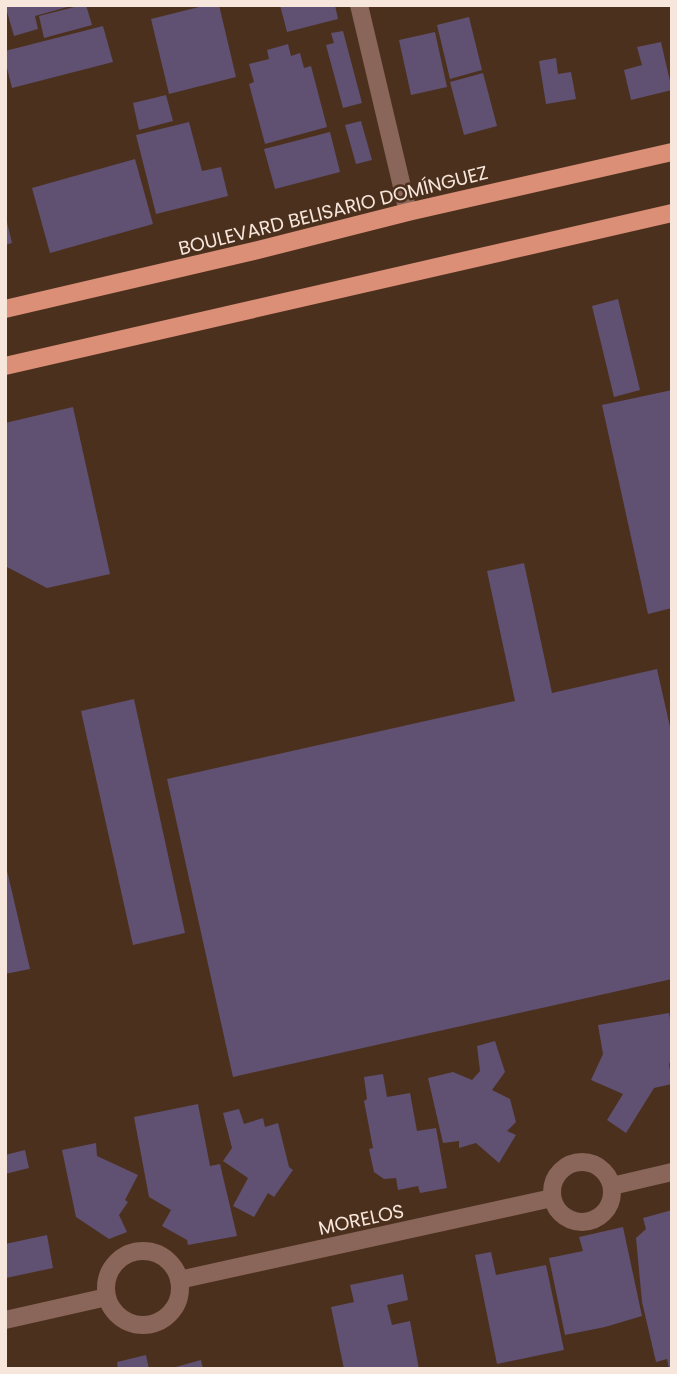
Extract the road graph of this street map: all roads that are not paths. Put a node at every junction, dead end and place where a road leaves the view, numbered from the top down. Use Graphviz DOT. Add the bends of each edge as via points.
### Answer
graph roads {
  1 [pos="359,5"];
  2 [pos="672,152"];
  3 [pos="408,212"];
  4 [pos="672,213"];
  5 [pos="5,309"];
  6 [pos="5,366"];
  7 [pos="672,1172"];
  8 [pos="612,1186"];
  9 [pos="552,1198"];
  10 [pos="179,1280"];
  11 [pos="107,1297"];
  12 [pos="5,1320"];
  1 -- 3 [label="street"];
  2 -- 3 [label="main road, BOULEVARD BELISARIO DOMÍNGUEZ"];
  3 -- 5 [label="main road, BOULEVARD BELISARIO DOMÍNGUEZ"];
  4 -- 6 [label="main road"];
  7 -- 8 [label="street"];
  8 -- 9 [label="street" via="601,1168 581,1161 571,1163 555,1177"];
  8 -- 9 [label="street" via="609,1207 593,1221 572,1222"];
  9 -- 10 [label="street, MORELOS"];
  10 -- 11 [label="street" via="166,1259 141,1252 118,1262 110,1272"];
  10 -- 11 [label="street" via="176,1305 158,1322 132,1324 112,1309"];
  11 -- 12 [label="street"];
}
